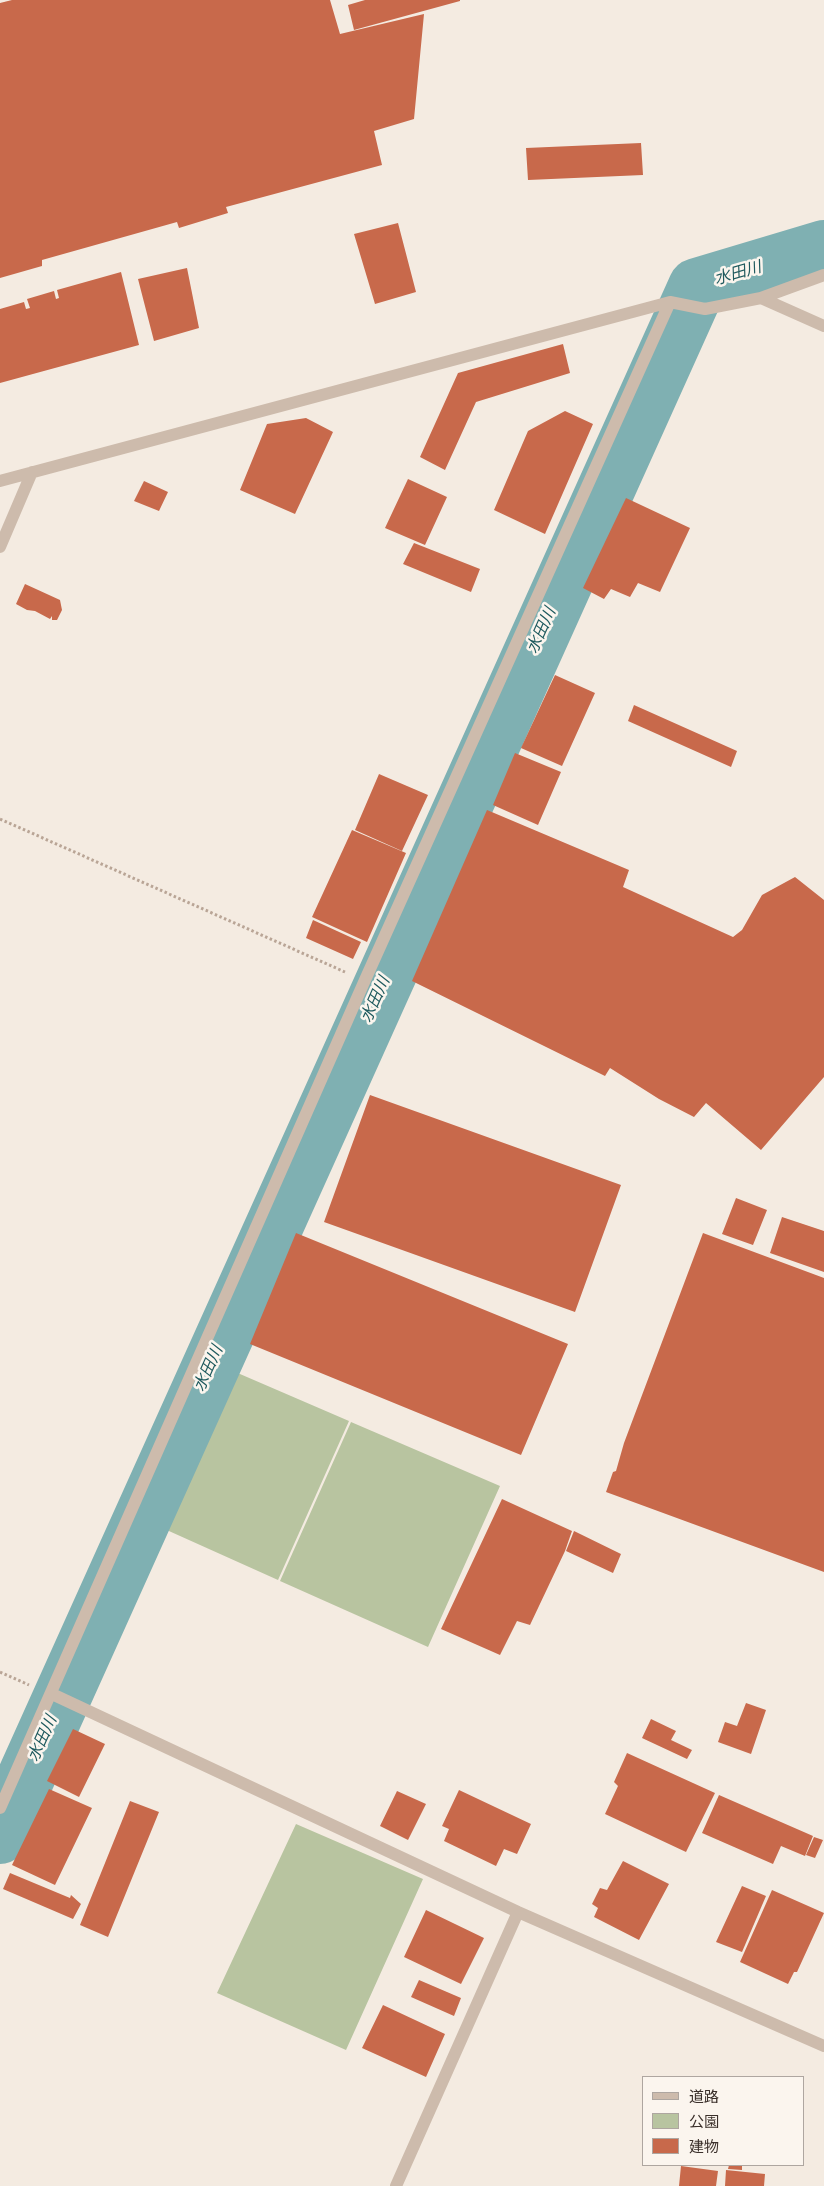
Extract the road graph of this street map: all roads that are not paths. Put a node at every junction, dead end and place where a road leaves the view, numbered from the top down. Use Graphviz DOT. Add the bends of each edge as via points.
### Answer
graph roads {
  1 [pos="824,275"];
  2 [pos="761,298"];
  3 [pos="670,302"];
  4 [pos="824,326"];
  5 [pos="32,472"];
  6 [pos="0,481"];
  7 [pos="0,547"];
  8 [pos="52,1694"];
  9 [pos="0,1808"];
  10 [pos="518,1912"];
  11 [pos="824,2046"];
  12 [pos="396,2186"];
  1 -- 2 [label="street"];
  2 -- 3 [label="street" via="705,309"];
  2 -- 4 [label="street"];
  3 -- 5 [label="street"];
  3 -- 8 [label="street" via="365,980"];
  5 -- 6 [label="street"];
  5 -- 7 [label="street"];
  8 -- 9 [label="street"];
  8 -- 10 [label="street"];
  10 -- 11 [label="street"];
  10 -- 12 [label="street"];
}
